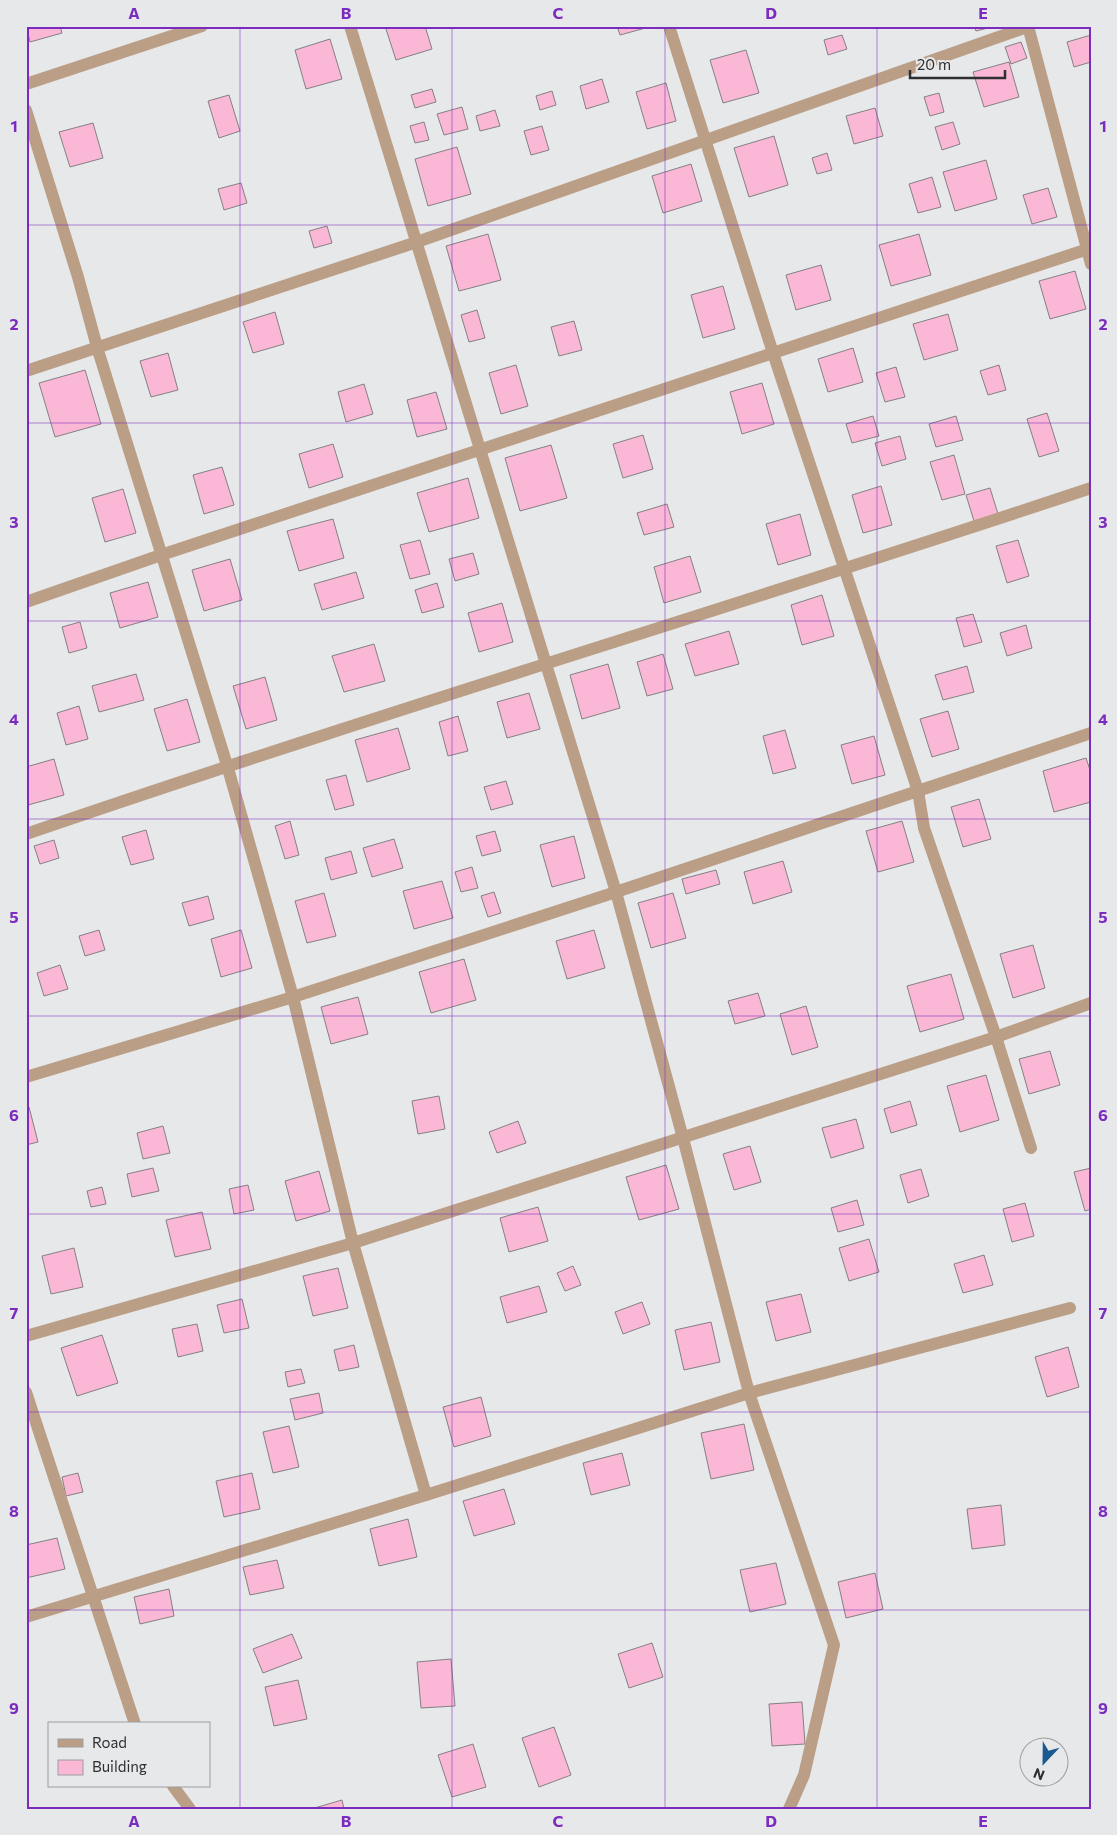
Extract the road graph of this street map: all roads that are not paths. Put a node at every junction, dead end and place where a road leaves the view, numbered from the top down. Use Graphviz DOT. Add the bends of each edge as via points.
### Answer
graph roads {
  1 [pos="202,26"];
  2 [pos="350,26"];
  3 [pos="669,26"];
  4 [pos="1029,26"];
  5 [pos="26,84"];
  6 [pos="26,110"];
  7 [pos="704,140"];
  8 [pos="417,242"];
  9 [pos="1088,249"];
  10 [pos="1091,264"];
  11 [pos="97,347"];
  12 [pos="773,353"];
  13 [pos="26,371"];
  14 [pos="482,450"];
  15 [pos="1091,488"];
  16 [pos="161,555"];
  17 [pos="844,570"];
  18 [pos="26,602"];
  19 [pos="546,664"];
  20 [pos="1091,733"];
  21 [pos="227,765"];
  22 [pos="918,791"];
  23 [pos="26,834"];
  24 [pos="616,892"];
  25 [pos="293,997"];
  26 [pos="1091,1003"];
  27 [pos="996,1037"];
  28 [pos="26,1077"];
  29 [pos="683,1138"];
  30 [pos="1031,1148"];
  31 [pos="354,1243"];
  32 [pos="1070,1308"];
  33 [pos="26,1336"];
  34 [pos="26,1392"];
  35 [pos="749,1393"];
  36 [pos="426,1495"];
  37 [pos="95,1597"];
  38 [pos="26,1617"];
  39 [pos="134,1722"];
  40 [pos="174,1788"];
  41 [pos="190,1809"];
  42 [pos="790,1809"];
  1 -- 5 [label="street"];
  2 -- 8 [label="street"];
  3 -- 7 [label="street"];
  4 -- 7 [label="street"];
  4 -- 9 [label="street"];
  6 -- 11 [label="street"];
  7 -- 8 [label="street"];
  7 -- 12 [label="street"];
  8 -- 11 [label="street"];
  8 -- 14 [label="street"];
  9 -- 10 [label="street"];
  9 -- 12 [label="street"];
  11 -- 13 [label="street"];
  11 -- 16 [label="street"];
  12 -- 14 [label="street"];
  12 -- 17 [label="street"];
  14 -- 16 [label="street"];
  14 -- 19 [label="street"];
  15 -- 17 [label="street"];
  16 -- 18 [label="street"];
  16 -- 21 [label="street"];
  17 -- 19 [label="street"];
  17 -- 22 [label="street"];
  19 -- 21 [label="street"];
  19 -- 24 [label="street"];
  20 -- 22 [label="street"];
  21 -- 23 [label="street"];
  21 -- 25 [label="street"];
  22 -- 24 [label="street"];
  22 -- 27 [label="street" via="924,828"];
  24 -- 25 [label="street"];
  24 -- 29 [label="street"];
  25 -- 28 [label="street"];
  25 -- 31 [label="street"];
  26 -- 27 [label="street"];
  27 -- 29 [label="street"];
  27 -- 30 [label="street"];
  29 -- 31 [label="street"];
  29 -- 35 [label="street"];
  31 -- 33 [label="street"];
  31 -- 36 [label="street"];
  32 -- 35 [label="street"];
  34 -- 37 [label="street"];
  35 -- 36 [label="street"];
  35 -- 42 [label="street" via="834,1645 804,1775"];
  36 -- 37 [label="street"];
  37 -- 38 [label="street"];
  37 -- 39 [label="street"];
  40 -- 41 [label="street"];
}
